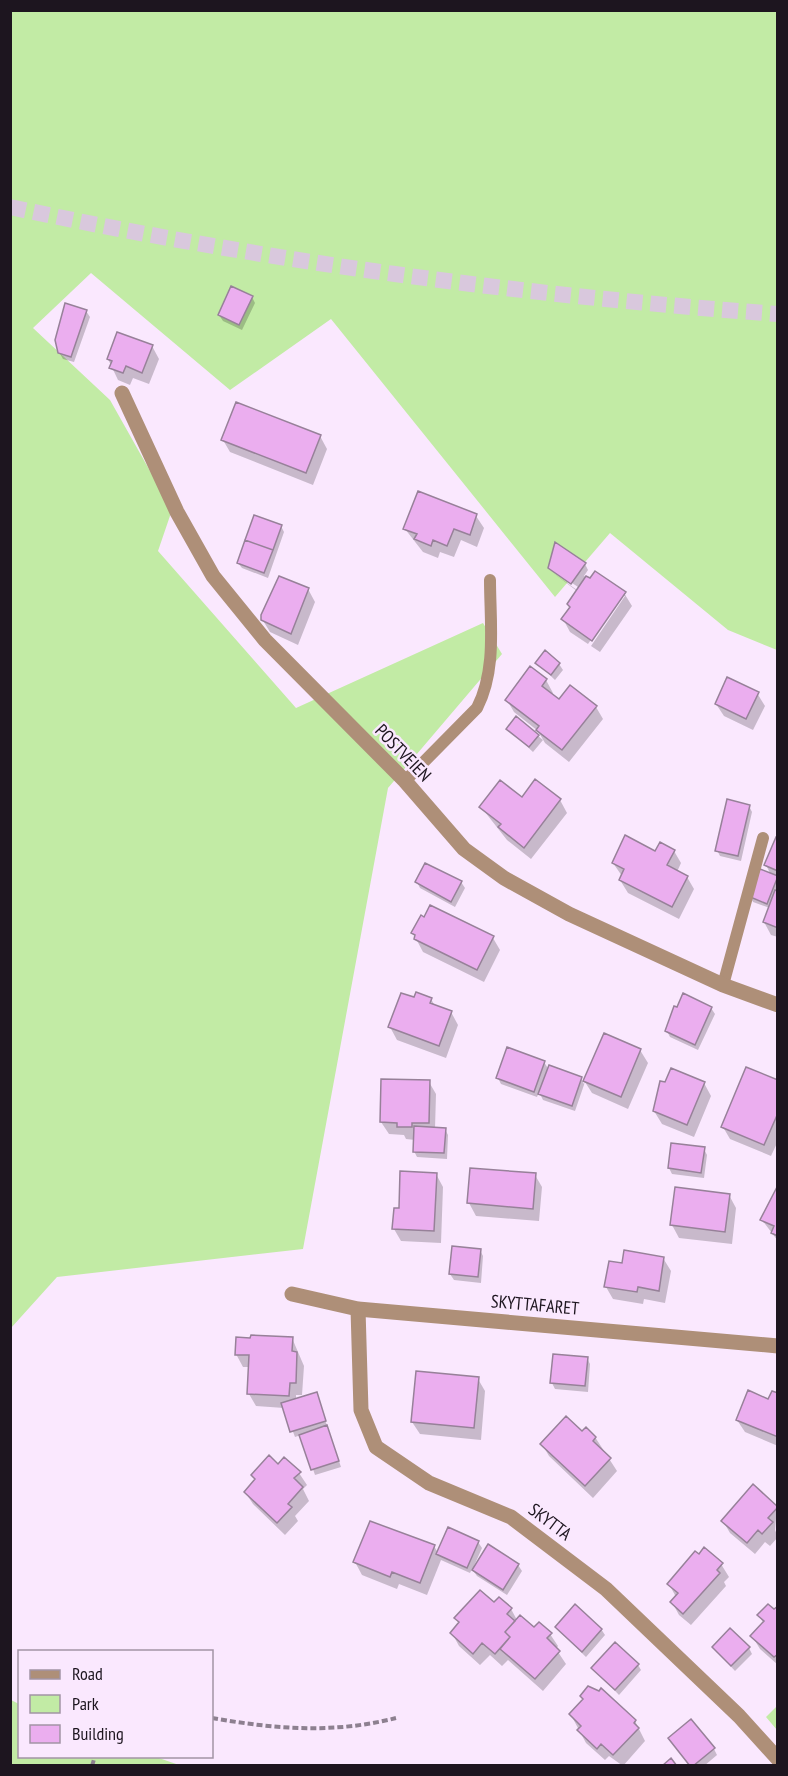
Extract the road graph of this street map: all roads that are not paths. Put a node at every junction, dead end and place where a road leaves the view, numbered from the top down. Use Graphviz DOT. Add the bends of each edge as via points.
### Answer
graph roads {
  1 [pos="122,393"];
  2 [pos="490,580"];
  3 [pos="405,781"];
  4 [pos="763,838"];
  5 [pos="723,985"];
  6 [pos="777,1005"];
  7 [pos="291,1294"];
  8 [pos="358,1309"];
  9 [pos="777,1346"];
  10 [pos="777,1760"];
  1 -- 3 [label="street, POSTVEIEN" via="177,512 213,576 265,640"];
  2 -- 3 [label="lane" via="490,656 483,696 477,708"];
  3 -- 5 [label="street, POSTVEIEN" via="464,849 504,878 568,914"];
  4 -- 5 [label="lane"];
  5 -- 6 [label="street, POSTVEIEN"];
  7 -- 8 [label="street, SKYTTAFARET"];
  8 -- 9 [label="street, SKYTTAFARET"];
  8 -- 10 [label="street, SKYTTA" via="361,1410 376,1447 429,1483 511,1517 606,1589 739,1716"];
}
